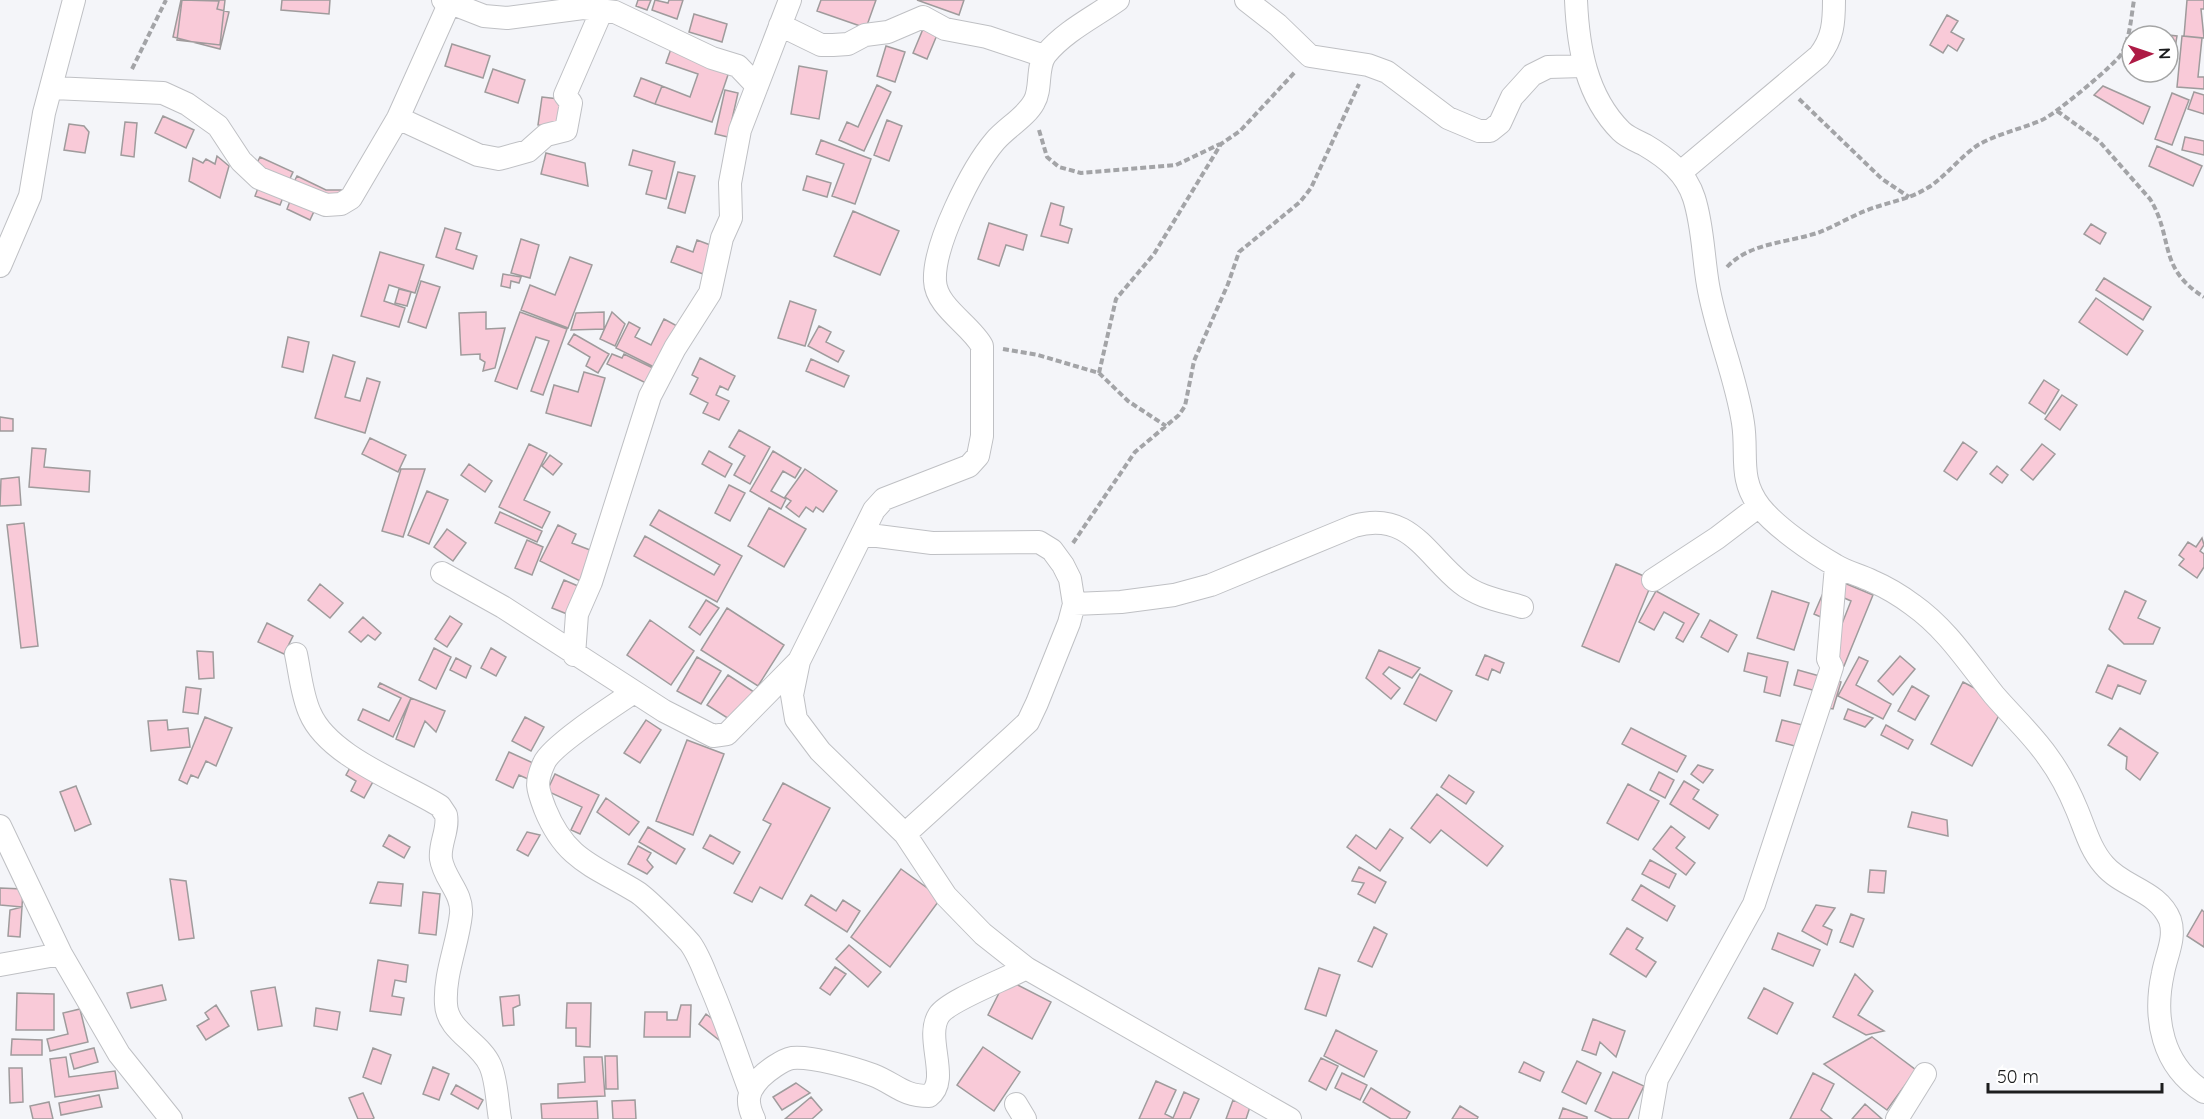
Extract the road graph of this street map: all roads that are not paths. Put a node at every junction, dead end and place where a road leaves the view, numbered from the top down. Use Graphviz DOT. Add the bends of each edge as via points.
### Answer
graph roads {
  1 [pos="74,0"];
  2 [pos="790,0"];
  3 [pos="1118,0"];
  4 [pos="1246,0"];
  5 [pos="1576,0"];
  6 [pos="1834,0"];
  7 [pos="446,1"];
  8 [pos="602,10"];
  9 [pos="780,26"];
  10 [pos="1044,56"];
  11 [pos="1583,66"];
  12 [pos="757,86"];
  13 [pos="53,88"];
  14 [pos="398,118"];
  15 [pos="1681,172"];
  16 [pos="0,266"];
  17 [pos="1759,506"];
  18 [pos="862,534"];
  19 [pos="1836,566"];
  20 [pos="442,573"];
  21 [pos="1653,580"];
  22 [pos="1074,604"];
  23 [pos="1522,607"];
  24 [pos="296,654"];
  25 [pos="574,655"];
  26 [pos="799,661"];
  27 [pos="633,692"];
  28 [pos="0,826"];
  29 [pos="905,834"];
  30 [pos="61,954"];
  31 [pos="0,965"];
  32 [pos="1026,968"];
  33 [pos="1925,1074"];
  34 [pos="750,1091"];
  35 [pos="2204,1092"];
  36 [pos="171,1119"];
  37 [pos="500,1119"];
  38 [pos="754,1119"];
  39 [pos="1290,1119"];
  40 [pos="1650,1119"];
  41 [pos="1897,1119"];
  1 -- 13 [label="street"];
  2 -- 9 [label="street"];
  3 -- 10 [label="street" via="1076,26"];
  4 -- 11 [label="street" via="1310,56 1387,72 1448,118 1479,131 1500,123 1512,97 1532,75 1548,67"];
  5 -- 11 [label="street"];
  6 -- 15 [label="street" via="1830,42 1819,56"];
  7 -- 8 [label="street" via="484,16 507,18 561,10"];
  7 -- 14 [label="street"];
  8 -- 12 [label="street" via="615,12 712,58 738,66"];
  8 -- 14 [label="street" via="565,95 571,103 566,130 546,135 528,151 499,159 478,155"];
  9 -- 10 [label="street" via="820,45 833,45 888,32 923,17 945,29 987,37"];
  9 -- 12 [label="street"];
  10 -- 18 [label="street" via="1034,102 978,163 940,249 937,293 982,346 982,436 978,456 969,466 884,499"];
  11 -- 15 [label="street" via="1598,100 1623,132 1656,151"];
  12 -- 25 [label="street" via="740,130 730,183 731,218 722,238 710,293 650,396 591,582 577,614"];
  13 -- 14 [label="street" via="174,96 218,126 259,178 326,205 341,204 351,198"];
  13 -- 16 [label="street" via="40,132 30,196"];
  15 -- 17 [label="street" via="1701,222 1708,287 1744,427 1742,458 1748,487"];
  17 -- 19 [label="street"];
  17 -- 21 [label="street"];
  18 -- 22 [label="street" via="932,543 1039,542 1052,550 1063,565"];
  18 -- 26 [label="street"];
  19 -- 35 [label="street" via="1874,581 1914,605 1960,649 2048,757 2104,866 2145,891 2168,915 2173,932 2157,1011 2177,1068"];
  19 -- 40 [label="street" via="1827,659 1832,667 1754,904 1657,1079"];
  20 -- 25 [label="street" via="503,607"];
  22 -- 23 [label="street" via="1121,602 1202,588 1367,523 1394,525 1404,530 1418,538 1468,588"];
  22 -- 29 [label="street" via="1028,722"];
  24 -- 37 [label="street" via="309,712 322,735 339,750 440,806 446,814 441,860 461,912 446,1005 451,1023 479,1048 491,1066"];
  25 -- 27 [label="street"];
  26 -- 27 [label="street" via="727,734 713,736"];
  26 -- 29 [label="street" via="792,695 796,719 820,751"];
  27 -- 34 [label="street" via="587,723 550,756 539,773 539,794 554,831 568,848 596,870 643,897 695,951"];
  28 -- 30 [label="street"];
  29 -- 32 [label="street" via="946,896 983,934"];
  30 -- 31 [label="street"];
  30 -- 36 [label="street" via="119,1054"];
  32 -- 34 [label="street" via="956,1002 939,1015 933,1038 938,1060 937,1086 929,1096 910,1095 874,1076 827,1063 790,1058 765,1074"];
  32 -- 39 [label="street"];
  33 -- 41 [label="street"];
  34 -- 38 [label="street" via="748,1104"];
}
